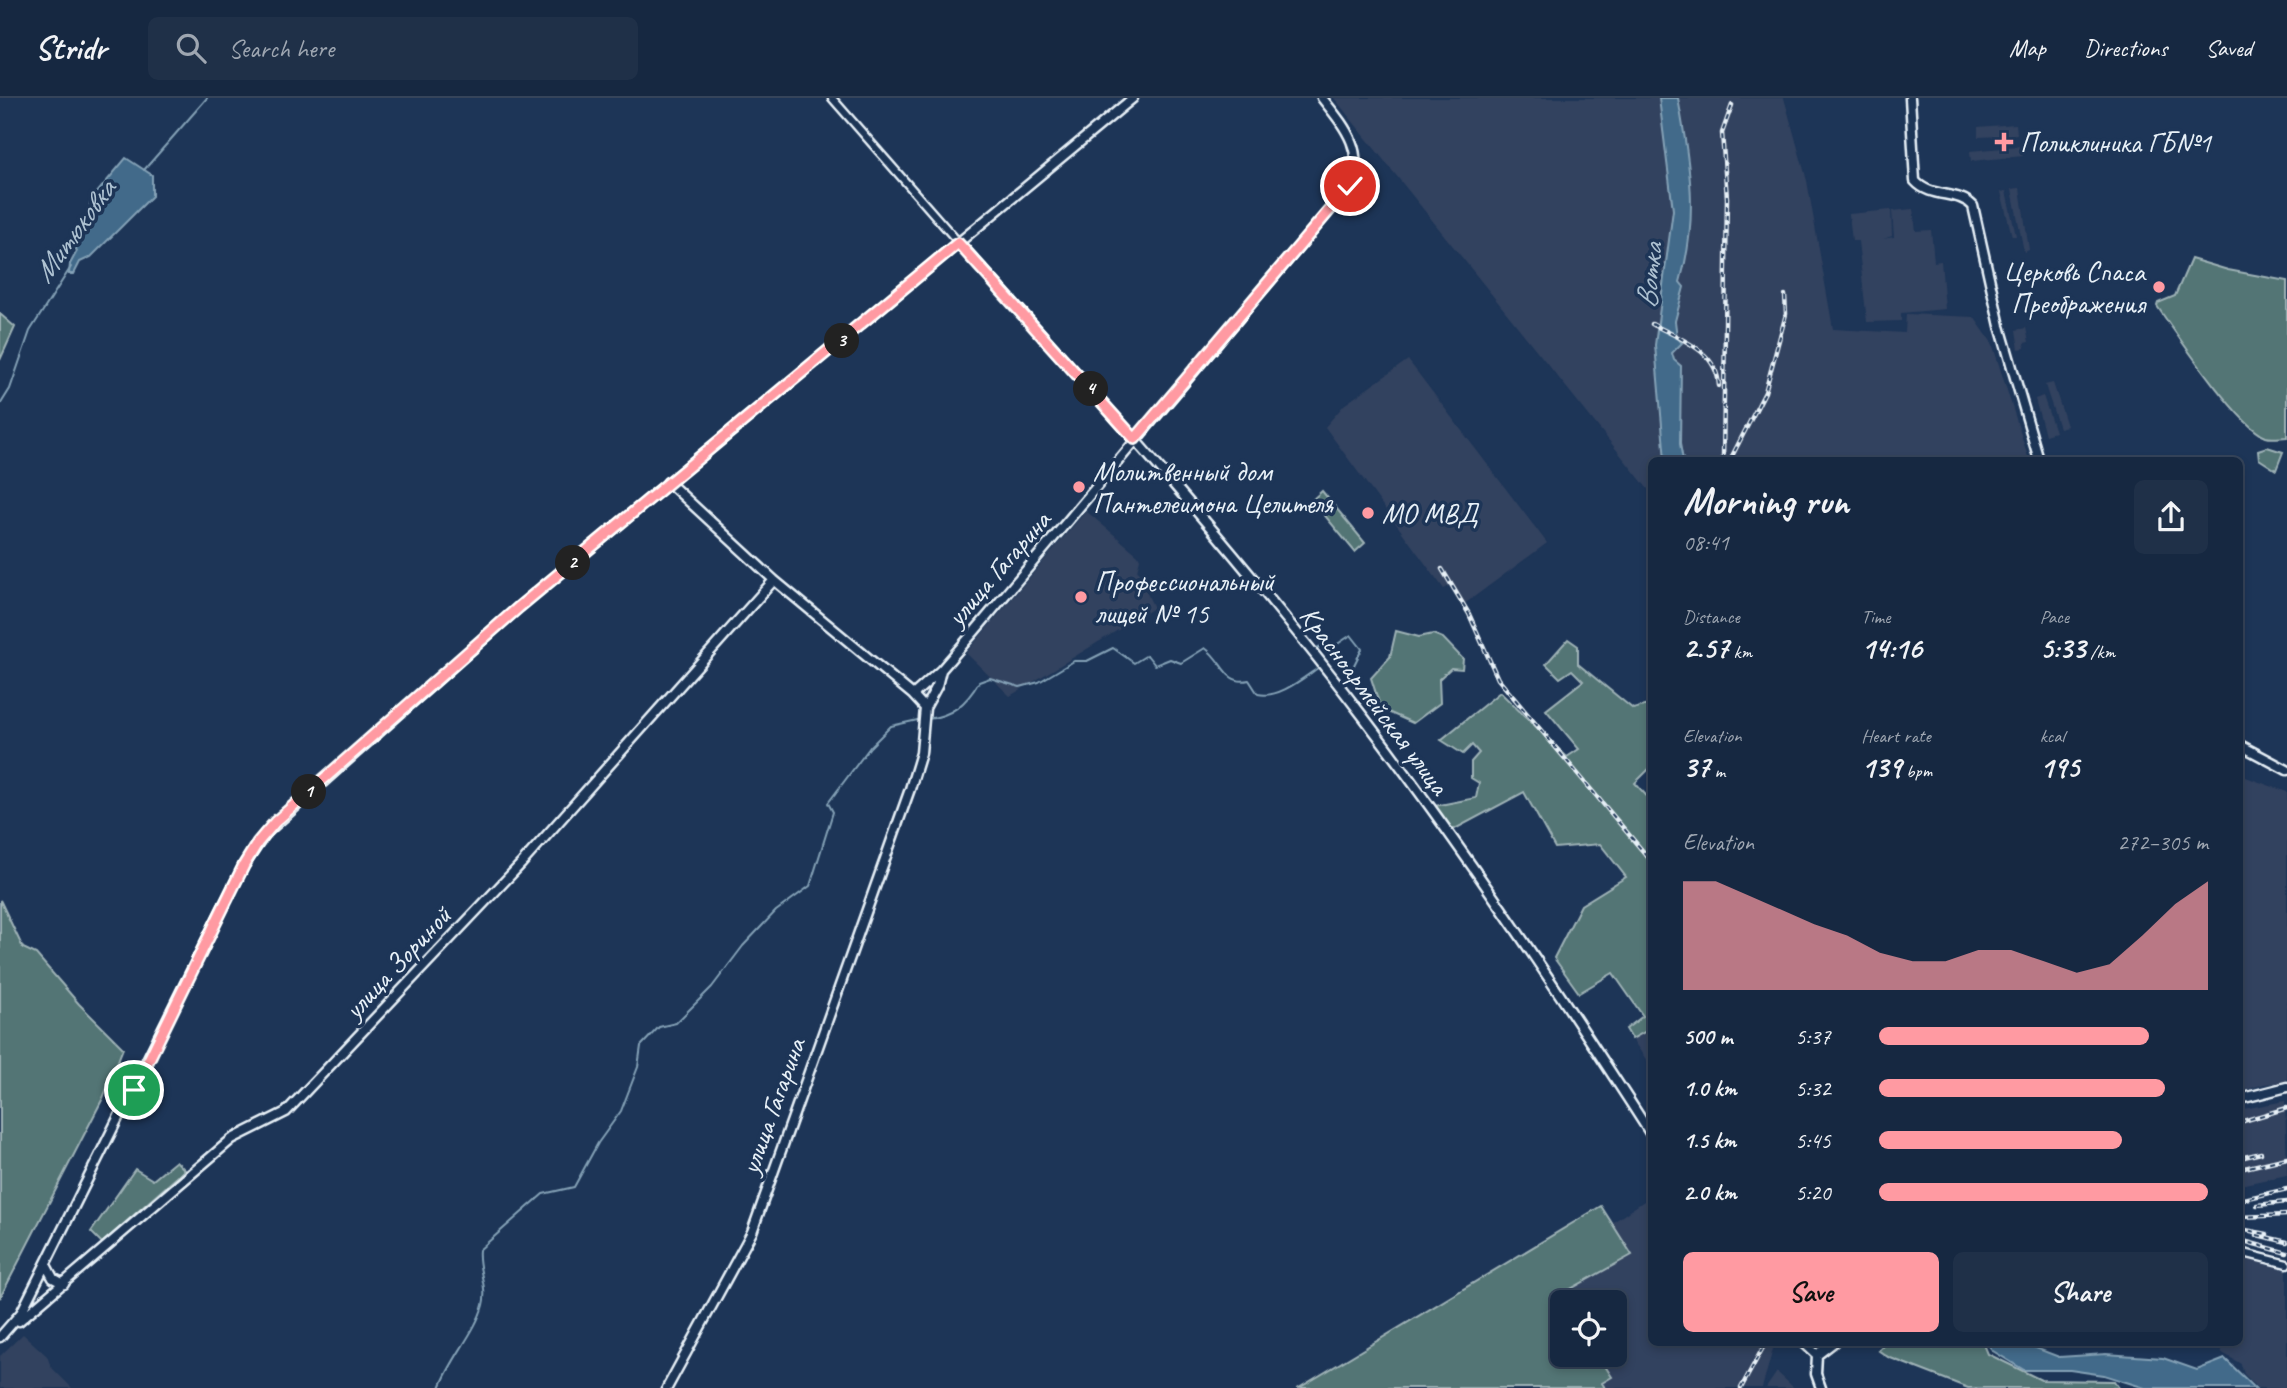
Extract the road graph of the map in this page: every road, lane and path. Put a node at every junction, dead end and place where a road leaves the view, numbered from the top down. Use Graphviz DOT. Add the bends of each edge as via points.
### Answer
graph roads {
  1 [pos="832,98"];
  2 [pos="1133,98"];
  3 [pos="1322,98"];
  4 [pos="1910,98"];
  5 [pos="958,243"];
  6 [pos="1135,439"];
  7 [pos="2038,457"];
  8 [pos="668,482"];
  9 [pos="774,580"];
  10 [pos="941,670"];
  11 [pos="913,695"];
  12 [pos="925,708"];
  13 [pos="2243,747"];
  14 [pos="2287,770"];
  15 [pos="2287,1087"];
  16 [pos="2243,1098"];
  17 [pos="1648,1130"];
  18 [pos="2243,1253"];
  19 [pos="46,1264"];
  20 [pos="2287,1264"];
  21 [pos="64,1284"];
  22 [pos="11,1328"];
  23 [pos="0,1337"];
  24 [pos="1807,1346"];
  25 [pos="1829,1346"];
  26 [pos="1817,1355"];
  27 [pos="667,1388"];
  28 [pos="1822,1388"];
  1 -- 5 [label="street, Красноармейская улица"];
  2 -- 5 [label="main road"];
  3 -- 6 [label="main road, улица Гагарина" via="1355,147 1357,166 1350,186"];
  4 -- 7 [label="main road" via="1915,181 1930,192 1967,200 1973,206 2000,326"];
  5 -- 6 [label="main road, Красноармейская улица"];
  5 -- 8 [label="main road"];
  6 -- 10 [label="main road, улица Гагарина"];
  6 -- 17 [label="main road, Красноармейская улица" via="1389,751 1520,933"];
  8 -- 9 [label="main road"];
  8 -- 19 [label="main road" via="380,729 258,842"];
  9 -- 11 [label="main road"];
  9 -- 21 [label="main road, улица Зориной" via="521,864 286,1112 232,1139"];
  10 -- 11 [label="main road"];
  10 -- 12 [label="main road, улица Гагарина"];
  11 -- 12 [label="main road"];
  12 -- 27 [label="main road, улица Гагарина" via="921,753 910,789 752,1232"];
  13 -- 14 [label="main road"];
  15 -- 16 [label="main road"];
  18 -- 20 [label="street"];
  19 -- 21 [label="main road" via="52,1278"];
  19 -- 22 [label="main road"];
  21 -- 22 [label="main road, улица Зориной"];
  22 -- 23 [label="main road, улица Зориной"];
  24 -- 26 [label="main road"];
  25 -- 26 [label="main road"];
  26 -- 28 [label="main road" via="1816,1374"];
}
